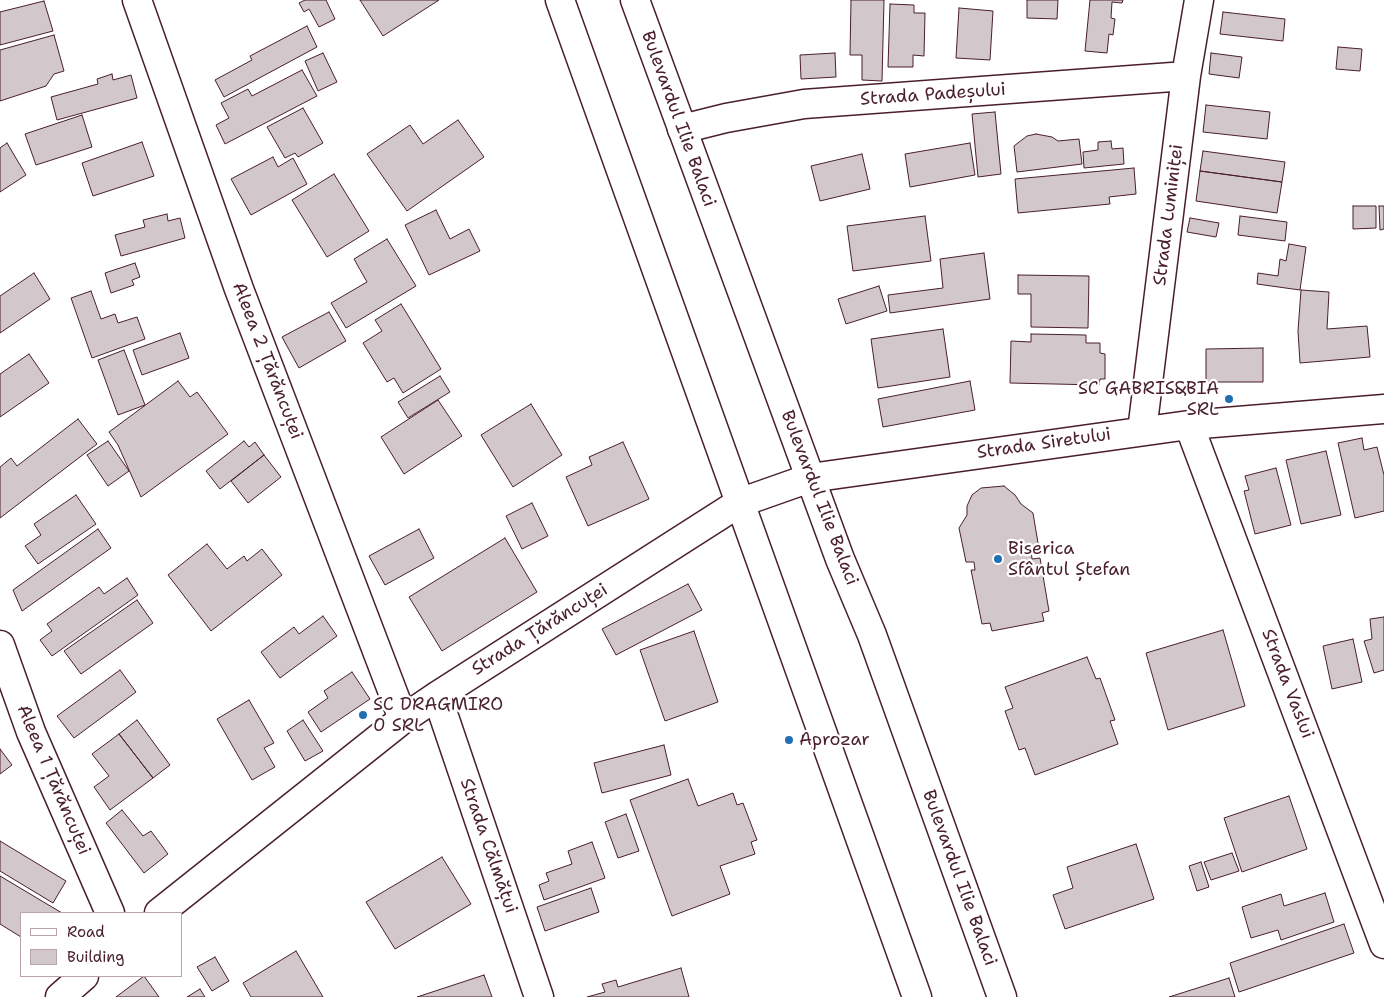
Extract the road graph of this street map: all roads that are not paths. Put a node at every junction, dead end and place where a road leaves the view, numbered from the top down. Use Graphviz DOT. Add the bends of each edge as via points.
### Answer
graph roads {
  1 [pos="137,0"];
  2 [pos="560,0"];
  3 [pos="635,0"];
  4 [pos="1199,0"];
  5 [pos="1186,76"];
  6 [pos="682,129"];
  7 [pos="1384,409"];
  8 [pos="1189,425"];
  9 [pos="1142,430"];
  10 [pos="810,478"];
  11 [pos="739,503"];
  12 [pos="0,645"];
  13 [pos="437,696"];
  14 [pos="403,719"];
  15 [pos="110,912"];
  16 [pos="160,912"];
  17 [pos="1384,944"];
  18 [pos="83,977"];
  19 [pos="60,997"];
  20 [pos="539,997"];
  21 [pos="917,997"];
  22 [pos="1002,997"];
  1 -- 14 [label="street, Aleea 2 Țărăncuței" via="239,289"];
  2 -- 11 [label="street"];
  3 -- 6 [label="street, Bulevardul Ilie Balaci"];
  4 -- 5 [label="street, Strada Luminiței"];
  5 -- 6 [label="street, Strada Padeșului" via="804,104"];
  5 -- 9 [label="street, Strada Luminiței"];
  6 -- 10 [label="street, Bulevardul Ilie Balaci"];
  7 -- 8 [label="street, Strada Siretului"];
  8 -- 9 [label="street, Strada Siretului"];
  8 -- 17 [label="street, Strada Vaslui"];
  9 -- 10 [label="street, Strada Siretului"];
  10 -- 11 [label="street, Strada Siretului"];
  10 -- 22 [label="street, Bulevardul Ilie Balaci" via="872,635"];
  11 -- 13 [label="street, Strada Țărăncuței"];
  11 -- 21 [label="street"];
  12 -- 15 [label="street, Aleea 1 Țărăncuței" via="31,732"];
  13 -- 14 [label="street, Strada Țărăncuței"];
  13 -- 20 [label="street, Strada Călmățui"];
  14 -- 16 [label="street, Strada Țărăncuței"];
  18 -- 19 [label="street"];
}
